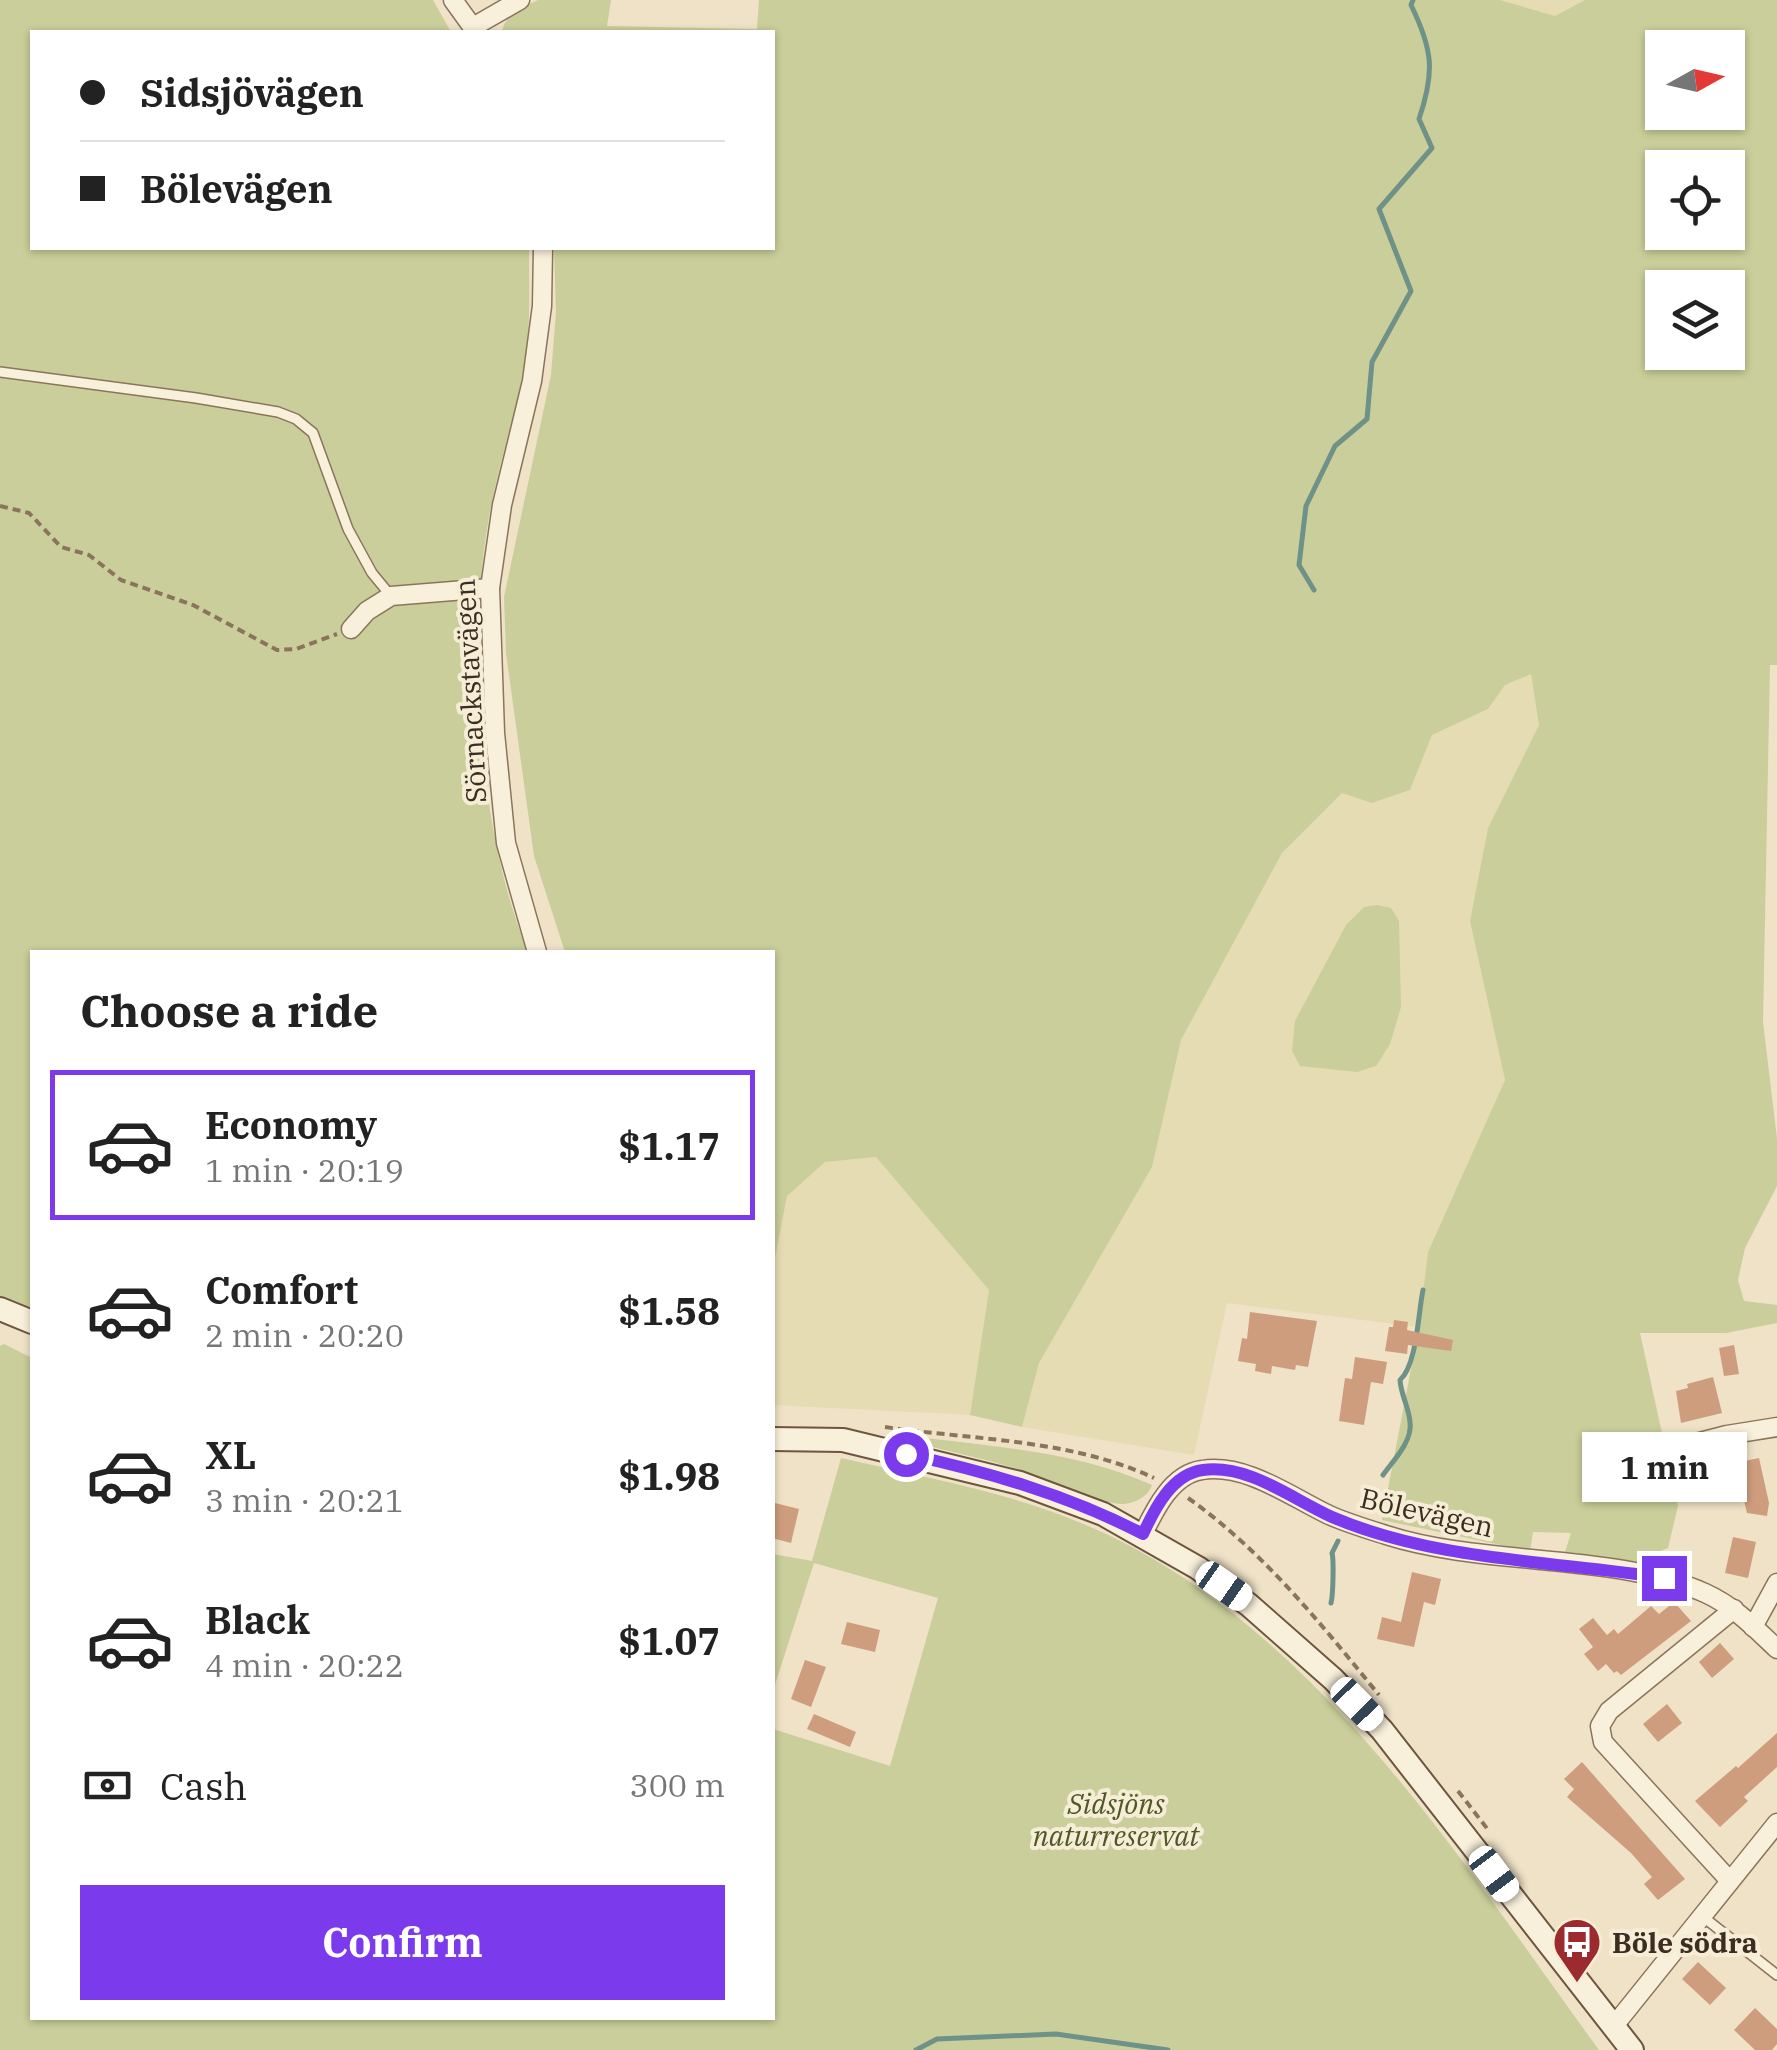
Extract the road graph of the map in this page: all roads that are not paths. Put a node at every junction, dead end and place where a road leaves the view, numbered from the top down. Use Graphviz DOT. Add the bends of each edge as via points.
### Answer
graph roads {
  1 [pos="453,0"];
  2 [pos="520,0"];
  3 [pos="474,30"];
  4 [pos="542,250"];
  5 [pos="0,372"];
  6 [pos="490,588"];
  7 [pos="391,596"];
  8 [pos="351,629"];
  9 [pos="536,950"];
  10 [pos="0,1309"];
  11 [pos="30,1321"];
  12 [pos="1777,1427"];
  13 [pos="775,1438"];
  14 [pos="1669,1450"];
  15 [pos="1143,1534"];
  16 [pos="1777,1582"];
  17 [pos="1734,1609"];
  18 [pos="1753,1626"];
  19 [pos="1777,1649"];
  20 [pos="1777,1823"];
  21 [pos="1730,1881"];
  22 [pos="1702,1916"];
  23 [pos="1777,1976"];
  24 [pos="1614,2027"];
  25 [pos="1632,2050"];
  1 -- 3 [label="street"];
  2 -- 3 [label="street"];
  4 -- 6 [label="street, Sörnackstavägen" via="532,380"];
  5 -- 7 [label="lane" via="196,398 296,419 313,433 348,529"];
  6 -- 7 [label="street"];
  6 -- 9 [label="street, Sörnackstavägen" via="506,843"];
  7 -- 8 [label="street"];
  10 -- 11 [label="main road"];
  12 -- 14 [label="street"];
  13 -- 15 [label="main road" via="843,1440 938,1461 1020,1483"];
  15 -- 17 [label="street, Bölevägen" via="1171,1486 1187,1474 1230,1470 1397,1539 1664,1578"];
  15 -- 24 [label="main road" via="1249,1604 1333,1678 1382,1730"];
  16 -- 18 [label="street"];
  17 -- 18 [label="street, Bölevägen"];
  17 -- 21 [label="street" via="1608,1711 1600,1726 1602,1742"];
  18 -- 19 [label="street, Bölevägen"];
  20 -- 21 [label="street"];
  21 -- 22 [label="street"];
  22 -- 23 [label="lane"];
  22 -- 24 [label="street"];
  24 -- 25 [label="main road"];
}
